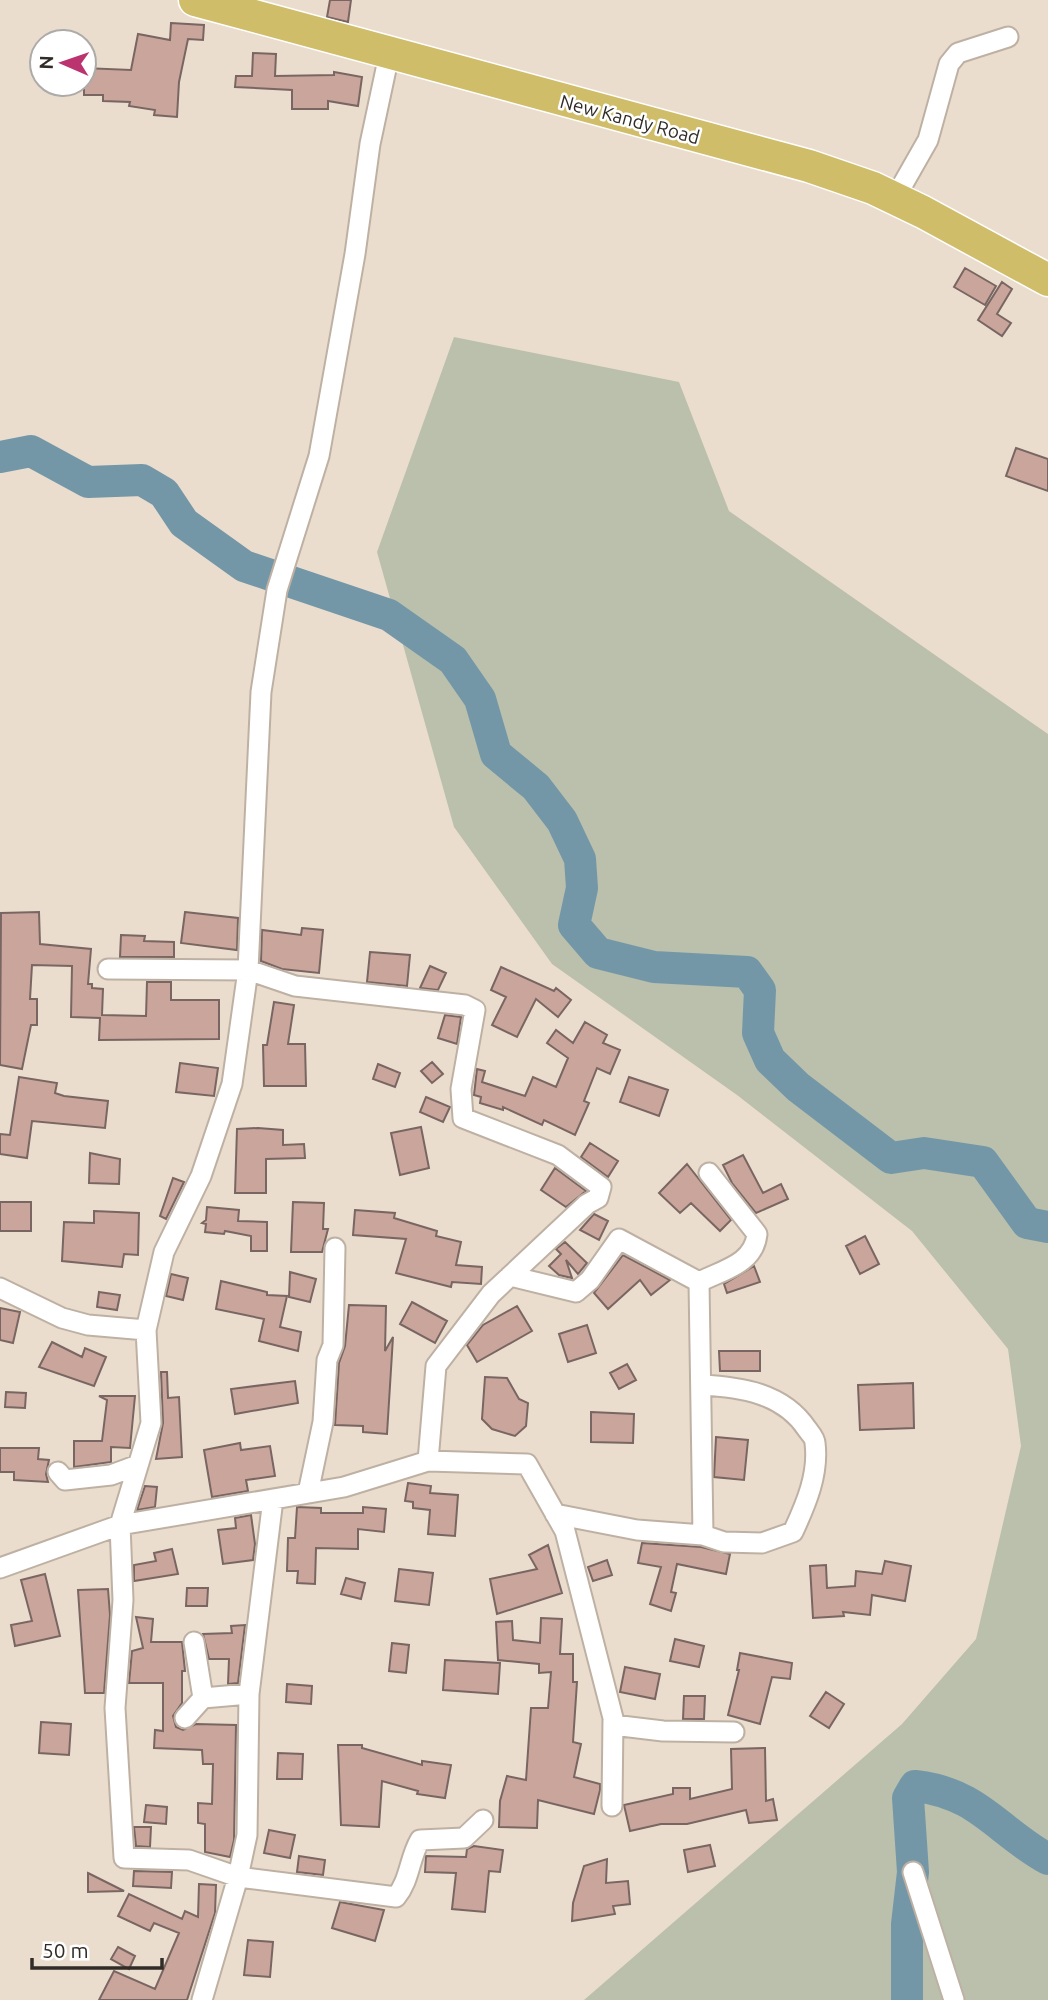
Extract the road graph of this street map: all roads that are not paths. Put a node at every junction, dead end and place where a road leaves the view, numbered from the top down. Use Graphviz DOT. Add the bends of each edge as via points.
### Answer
graph roads {
  1 [pos="195,0"];
  2 [pos="1008,37"];
  3 [pos="389,55"];
  4 [pos="895,198"];
  5 [pos="1048,279"];
  6 [pos="108,969"];
  7 [pos="248,970"];
  8 [pos="709,1173"];
  9 [pos="335,1248"];
  10 [pos="510,1276"];
  11 [pos="699,1282"];
  12 [pos="0,1288"];
  13 [pos="146,1330"];
  14 [pos="701,1385"];
  15 [pos="428,1461"];
  16 [pos="138,1465"];
  17 [pos="58,1472"];
  18 [pos="308,1493"];
  19 [pos="273,1499"];
  20 [pos="555,1514"];
  21 [pos="120,1525"];
  22 [pos="703,1535"];
  23 [pos="0,1568"];
  24 [pos="194,1642"];
  25 [pos="249,1694"];
  26 [pos="202,1698"];
  27 [pos="186,1718"];
  28 [pos="613,1724"];
  29 [pos="734,1732"];
  30 [pos="612,1806"];
  31 [pos="483,1820"];
  32 [pos="914,1872"];
  33 [pos="238,1877"];
  34 [pos="202,2000"];
  35 [pos="954,2000"];
  1 -- 3 [label="main road, New Kandy Road"];
  2 -- 4 [label="street" via="958,53 949,64 928,141"];
  3 -- 4 [label="main road, New Kandy Road" via="809,166"];
  3 -- 7 [label="street" via="319,456 277,590 261,692"];
  4 -- 5 [label="main road, New Kandy Road"];
  6 -- 7 [label="street"];
  7 -- 10 [label="street" via="295,985 452,1003 475,1010 461,1090 464,1118 558,1155 601,1187 598,1198 587,1203"];
  7 -- 13 [label="street" via="232,1084 201,1176 164,1252"];
  8 -- 11 [label="street" via="757,1234 747,1259"];
  9 -- 18 [label="street" via="333,1345"];
  10 -- 11 [label="street" via="576,1292 619,1239"];
  10 -- 15 [label="street" via="436,1366"];
  11 -- 14 [label="street"];
  12 -- 13 [label="street" via="62,1318"];
  13 -- 16 [label="street" via="151,1423"];
  14 -- 22 [label="street"];
  14 -- 22 [label="street" via="767,1395 798,1416 815,1441 811,1494 793,1532 762,1543 724,1542"];
  15 -- 18 [label="street"];
  15 -- 20 [label="street" via="527,1464"];
  16 -- 17 [label="street" via="111,1475 65,1480"];
  16 -- 21 [label="street"];
  18 -- 19 [label="street"];
  19 -- 21 [label="street"];
  19 -- 25 [label="street"];
  20 -- 22 [label="street" via="637,1530"];
  20 -- 28 [label="street" via="565,1531"];
  21 -- 23 [label="street"];
  21 -- 33 [label="street" via="123,1600 115,1708 124,1858 189,1860"];
  24 -- 26 [label="street"];
  25 -- 26 [label="street"];
  25 -- 33 [label="street" via="247,1835"];
  26 -- 27 [label="street"];
  28 -- 29 [label="street" via="663,1731"];
  28 -- 30 [label="street"];
  31 -- 33 [label="street" via="464,1838 420,1840 396,1897"];
  32 -- 35 [label="street"];
  33 -- 34 [label="street"];
}
